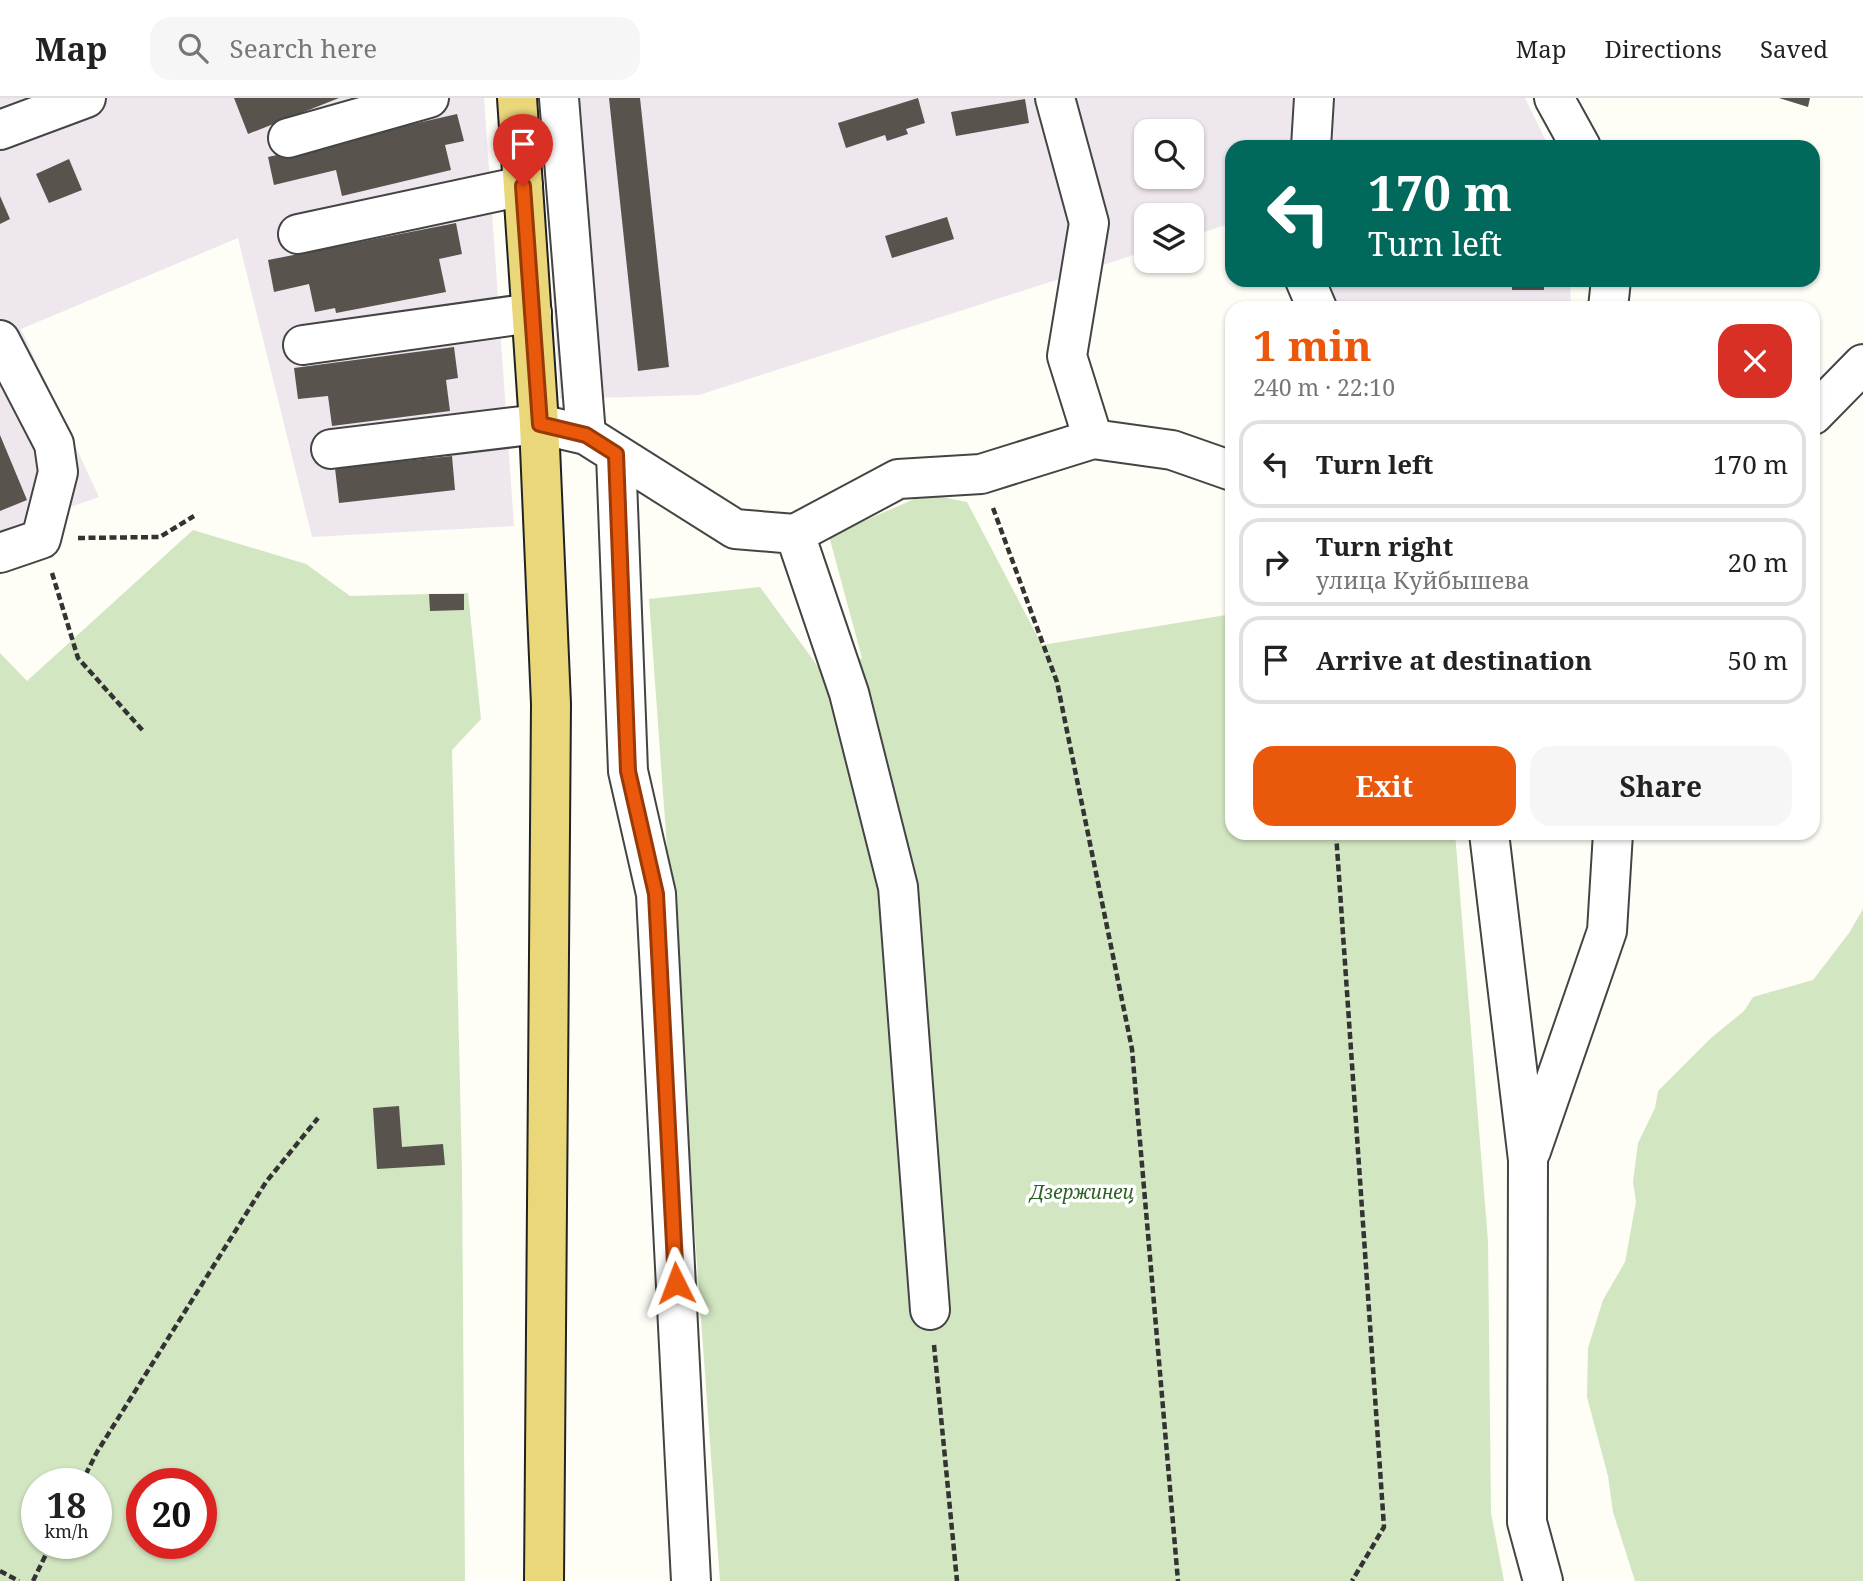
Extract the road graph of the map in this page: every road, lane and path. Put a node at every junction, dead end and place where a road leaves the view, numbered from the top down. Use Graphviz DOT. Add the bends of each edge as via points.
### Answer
graph roads {
  1 [pos="86,98"];
  2 [pos="429,98"];
  3 [pos="517,98"];
  4 [pos="559,98"];
  5 [pos="1055,98"];
  6 [pos="1314,98"];
  7 [pos="1554,98"];
  8 [pos="0,130"];
  9 [pos="288,138"];
  10 [pos="1311,140"];
  11 [pos="1577,140"];
  12 [pos="523,186"];
  13 [pos="298,234"];
  14 [pos="532,313"];
  15 [pos="0,340"];
  16 [pos="303,345"];
  17 [pos="1863,365"];
  18 [pos="1820,408"];
  19 [pos="540,424"];
  20 [pos="1093,439"];
  21 [pos="601,444"];
  22 [pos="331,449"];
  23 [pos="1225,469"];
  24 [pos="981,474"];
  25 [pos="194,516"];
  26 [pos="795,534"];
  27 [pos="41,539"];
  28 [pos="0,553"];
  29 [pos="144,732"];
  30 [pos="1336,840"];
  31 [pos="1490,840"];
  32 [pos="1613,840"];
  33 [pos="318,1118"];
  34 [pos="1528,1160"];
  35 [pos="930,1310"];
  36 [pos="89,1468"];
  37 [pos="44,1559"];
  38 [pos="0,1571"];
  39 [pos="19,1581"];
  40 [pos="33,1581"];
  41 [pos="544,1581"];
  42 [pos="691,1581"];
  43 [pos="957,1581"];
  44 [pos="1178,1581"];
  45 [pos="1352,1581"];
  46 [pos="1543,1581"];
  1 -- 8 [label="lane"];
  2 -- 9 [label="lane"];
  3 -- 12 [label="main road"];
  4 -- 21 [label="lane"];
  5 -- 20 [label="lane" via="1089,223 1067,356"];
  6 -- 10 [label="lane"];
  7 -- 11 [label="lane"];
  12 -- 13 [label="lane"];
  12 -- 14 [label="main road"];
  14 -- 16 [label="lane"];
  14 -- 19 [label="main road"];
  15 -- 27 [label="lane" via="54,444 58,472"];
  17 -- 18 [label="lane"];
  19 -- 21 [label="lane"];
  19 -- 22 [label="lane"];
  19 -- 41 [label="main road" via="551,704"];
  20 -- 23 [label="lane" via="1172,450"];
  20 -- 24 [label="lane"];
  21 -- 26 [label="lane" via="736,529"];
  21 -- 42 [label="lane" via="628,771 656,894"];
  24 -- 26 [label="lane" via="898,479"];
  24 -- 44 [label="path" via="1057,682 1132,1049"];
  25 -- 27 [label="path" via="160,537"];
  26 -- 35 [label="lane" via="849,693 898,887"];
  27 -- 28 [label="lane"];
  27 -- 29 [label="path" via="78,657"];
  30 -- 45 [label="path" via="1384,1527"];
  31 -- 34 [label="lane"];
  32 -- 34 [label="lane" via="1607,931"];
  33 -- 36 [label="path" via="266,1182"];
  34 -- 46 [label="lane" via="1527,1522"];
  35 -- 43 [label="path"];
  37 -- 40 [label="path"];
  38 -- 39 [label="path"];
}
